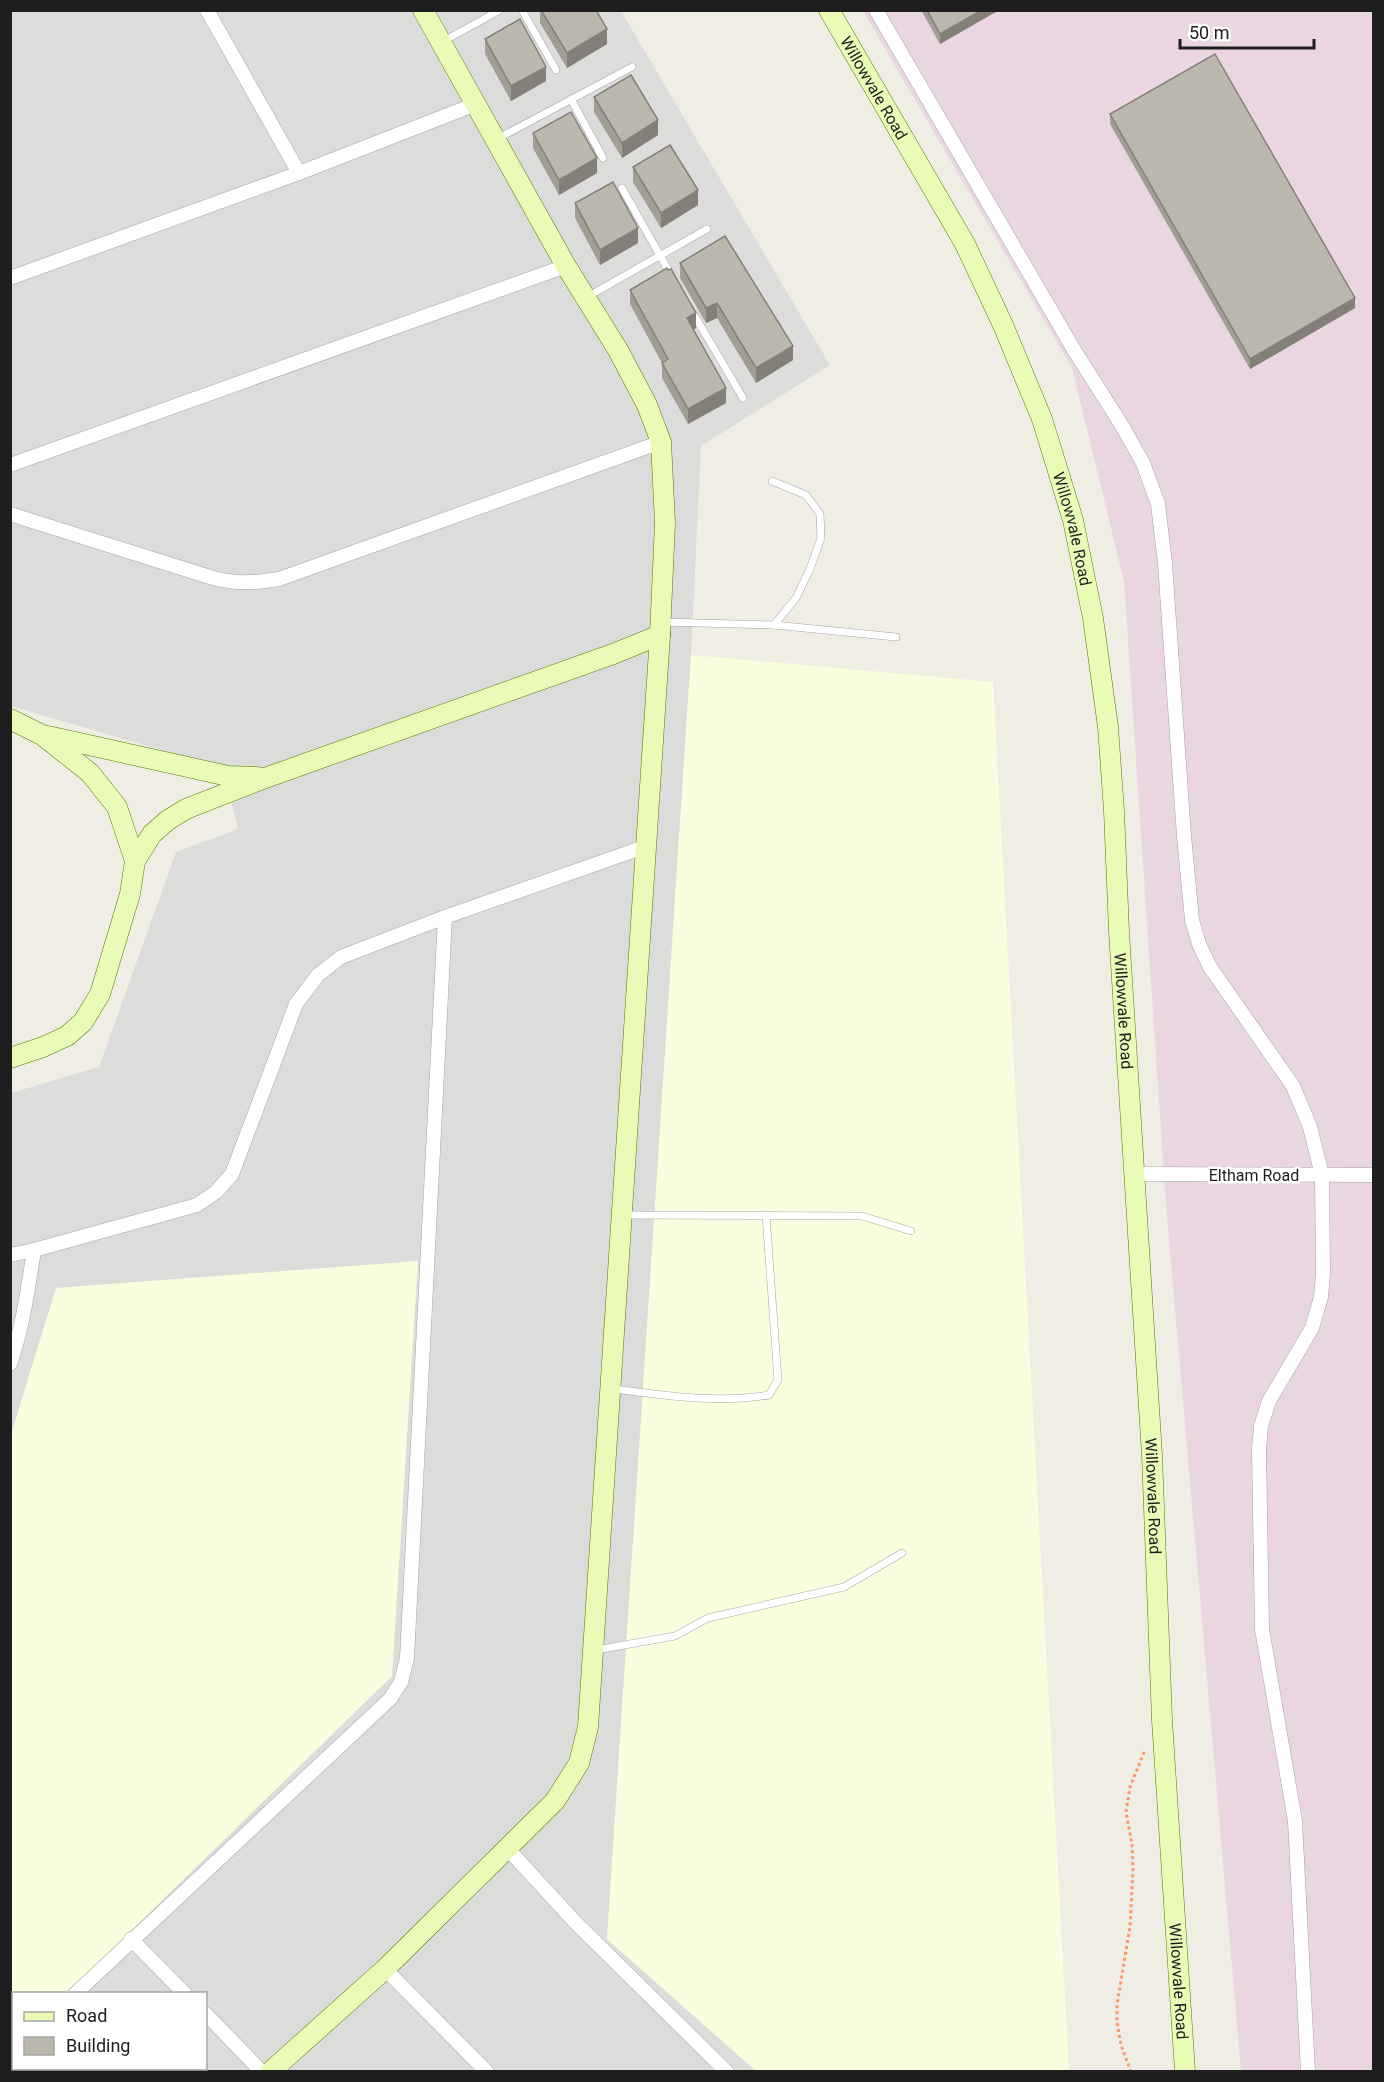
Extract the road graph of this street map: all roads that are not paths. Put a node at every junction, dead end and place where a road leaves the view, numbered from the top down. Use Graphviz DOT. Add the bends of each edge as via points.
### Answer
graph roads {
  1 [pos="207,10"];
  2 [pos="423,10"];
  3 [pos="500,10"];
  4 [pos="522,10"];
  5 [pos="829,10"];
  6 [pos="876,10"];
  7 [pos="441,43"];
  8 [pos="632,67"];
  9 [pos="556,70"];
  10 [pos="571,99"];
  11 [pos="476,104"];
  12 [pos="496,140"];
  13 [pos="603,158"];
  14 [pos="299,173"];
  15 [pos="622,189"];
  16 [pos="707,229"];
  17 [pos="659,256"];
  18 [pos="566,266"];
  19 [pos="10,278"];
  20 [pos="677,287"];
  21 [pos="586,298"];
  22 [pos="689,307"];
  23 [pos="743,398"];
  24 [pos="661,442"];
  25 [pos="10,465"];
  26 [pos="772,481"];
  27 [pos="10,514"];
  28 [pos="774,625"];
  29 [pos="660,629"];
  30 [pos="896,637"];
  31 [pos="10,719"];
  32 [pos="42,735"];
  33 [pos="265,778"];
  34 [pos="647,846"];
  35 [pos="135,861"];
  36 [pos="446,917"];
  37 [pos="10,1058"];
  38 [pos="1135,1174"];
  39 [pos="1323,1175"];
  40 [pos="1374,1175"];
  41 [pos="622,1215"];
  42 [pos="766,1215"];
  43 [pos="911,1231"];
  44 [pos="34,1250"];
  45 [pos="10,1255"];
  46 [pos="10,1364"];
  47 [pos="611,1389"];
  48 [pos="902,1553"];
  49 [pos="593,1650"];
  50 [pos="507,1848"];
  51 [pos="131,1940"];
  52 [pos="385,1969"];
  53 [pos="77,1992"];
  54 [pos="183,1992"];
  55 [pos="207,2015"];
  56 [pos="262,2072"];
  57 [pos="270,2072"];
  58 [pos="487,2072"];
  59 [pos="727,2072"];
  60 [pos="1185,2072"];
  61 [pos="1308,2072"];
  1 -- 14 [label="street"];
  2 -- 7 [label="street"];
  3 -- 7 [label="lane"];
  4 -- 9 [label="lane"];
  5 -- 38 [label="street, Willowvale Road" via="965,244 1042,419 1073,520 1093,618 1108,727"];
  6 -- 39 [label="street" via="1143,463 1158,504 1166,563 1192,920 1210,967 1293,1086 1311,1127"];
  7 -- 11 [label="street"];
  8 -- 10 [label="lane"];
  10 -- 12 [label="lane"];
  10 -- 13 [label="lane"];
  11 -- 12 [label="street"];
  11 -- 14 [label="street"];
  12 -- 18 [label="street"];
  14 -- 19 [label="street"];
  15 -- 17 [label="lane"];
  16 -- 17 [label="lane"];
  17 -- 20 [label="lane"];
  17 -- 21 [label="lane"];
  18 -- 21 [label="street"];
  18 -- 25 [label="street"];
  21 -- 24 [label="street" via="647,405"];
  22 -- 23 [label="lane"];
  24 -- 27 [label="street" via="259,583 235,584 213,578"];
  24 -- 29 [label="street" via="665,523"];
  26 -- 28 [label="lane" via="806,495 820,514 821,538 796,598"];
  28 -- 29 [label="lane"];
  28 -- 30 [label="lane"];
  29 -- 33 [label="street"];
  29 -- 34 [label="street"];
  31 -- 32 [label="street"];
  32 -- 33 [label="street" via="228,776"];
  32 -- 35 [label="street" via="90,773 117,807"];
  33 -- 35 [label="street" via="168,820 152,834"];
  34 -- 36 [label="street"];
  34 -- 41 [label="street"];
  35 -- 37 [label="street" via="130,894 100,994 83,1022 67,1036"];
  36 -- 44 [label="street" via="341,957 318,975 296,1004 232,1174 216,1192 197,1205"];
  36 -- 51 [label="street" via="407,1658 401,1682 390,1699"];
  38 -- 39 [label="street, Eltham Road"];
  38 -- 60 [label="street, Willowvale Road" via="1152,1455 1162,1720"];
  39 -- 40 [label="street, Eltham Road"];
  39 -- 61 [label="street" via="1321,1298 1311,1328 1269,1401 1260,1449 1262,1629 1295,1821"];
  41 -- 42 [label="lane"];
  41 -- 47 [label="street"];
  42 -- 43 [label="lane" via="862,1216"];
  42 -- 47 [label="lane" via="778,1380 769,1395 696,1399"];
  44 -- 45 [label="street"];
  44 -- 46 [label="street"];
  47 -- 49 [label="street"];
  48 -- 49 [label="lane" via="844,1587 708,1618 675,1636"];
  49 -- 50 [label="street" via="588,1727 579,1763 555,1801"];
  50 -- 52 [label="street"];
  50 -- 59 [label="street" via="575,1922"];
  51 -- 53 [label="street"];
  51 -- 54 [label="street"];
  52 -- 57 [label="street"];
  52 -- 58 [label="street"];
  55 -- 56 [label="street"];
}
